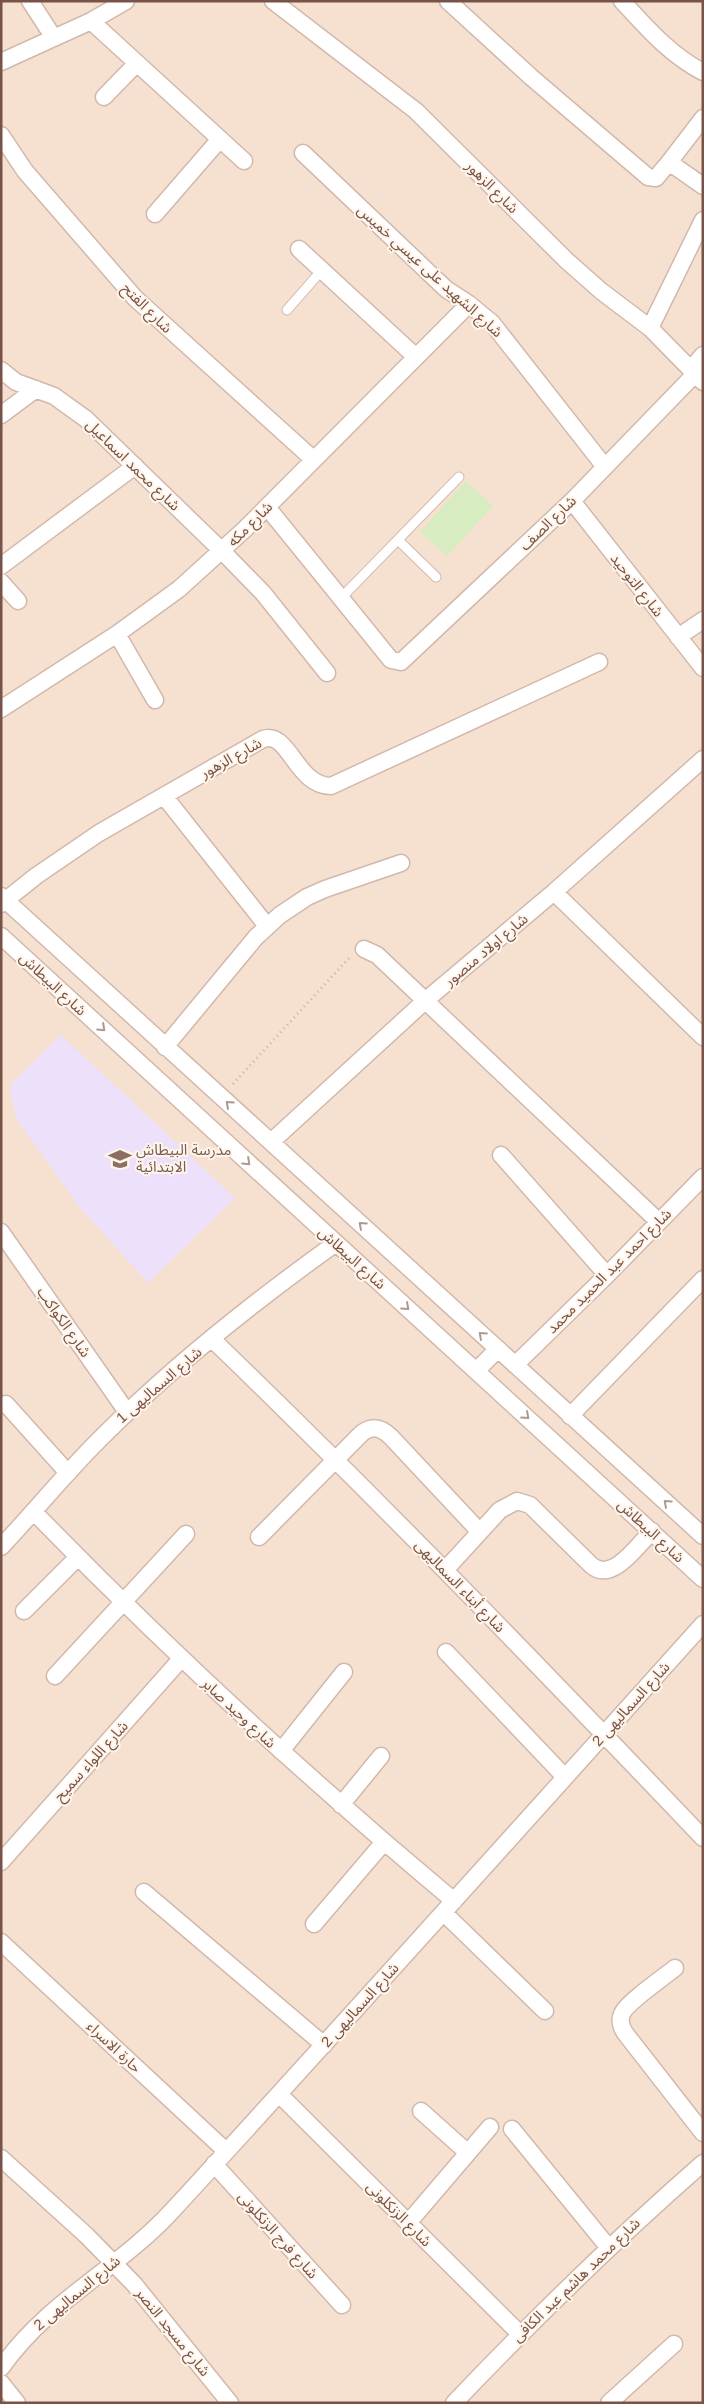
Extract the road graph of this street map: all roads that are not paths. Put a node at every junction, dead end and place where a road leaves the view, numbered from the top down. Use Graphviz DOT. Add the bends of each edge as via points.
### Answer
graph roads {
  1 [pos="30,1"];
  2 [pos="126,1"];
  3 [pos="273,1"];
  4 [pos="448,1"];
  5 [pos="622,1"];
  6 [pos="91,21"];
  7 [pos="54,38"];
  8 [pos="1,62"];
  9 [pos="137,63"];
  10 [pos="703,72"];
  11 [pos="104,97"];
  12 [pos="703,118"];
  13 [pos="1,136"];
  14 [pos="220,139"];
  15 [pos="303,153"];
  16 [pos="244,162"];
  17 [pos="668,165"];
  18 [pos="703,186"];
  19 [pos="155,214"];
  20 [pos="703,220"];
  21 [pos="299,248"];
  22 [pos="322,270"];
  23 [pos="469,304"];
  24 [pos="286,310"];
  25 [pos="650,328"];
  26 [pos="703,355"];
  27 [pos="416,357"];
  28 [pos="1,370"];
  29 [pos="697,375"];
  30 [pos="36,389"];
  31 [pos="1,414"];
  32 [pos="314,460"];
  33 [pos="135,466"];
  34 [pos="604,467"];
  35 [pos="460,477"];
  36 [pos="572,501"];
  37 [pos="267,507"];
  38 [pos="398,540"];
  39 [pos="222,550"];
  40 [pos="1,566"];
  41 [pos="436,577"];
  42 [pos="1,582"];
  43 [pos="341,598"];
  44 [pos="18,601"];
  45 [pos="703,620"];
  46 [pos="117,634"];
  47 [pos="678,637"];
  48 [pos="599,662"];
  49 [pos="703,668"];
  50 [pos="327,673"];
  51 [pos="154,700"];
  52 [pos="1,709"];
  53 [pos="703,759"];
  54 [pos="164,796"];
  55 [pos="401,863"];
  56 [pos="554,892"];
  57 [pos="3,900"];
  58 [pos="267,926"];
  59 [pos="1,936"];
  60 [pos="364,949"];
  61 [pos="426,1000"];
  62 [pos="703,1037"];
  63 [pos="165,1047"];
  64 [pos="272,1142"];
  65 [pos="501,1155"];
  66 [pos="703,1177"];
  67 [pos="659,1222"];
  68 [pos="1,1232"];
  69 [pos="336,1243"];
  70 [pos="607,1275"];
  71 [pos="703,1279"];
  72 [pos="212,1339"];
  73 [pos="498,1349"];
  74 [pos="515,1365"];
  75 [pos="476,1370"];
  76 [pos="6,1404"];
  77 [pos="127,1412"];
  78 [pos="570,1416"];
  79 [pos="336,1458"];
  80 [pos="68,1474"];
  81 [pos="34,1512"];
  82 [pos="652,1531"];
  83 [pos="480,1532"];
  84 [pos="186,1534"];
  85 [pos="703,1536"];
  86 [pos="259,1537"];
  87 [pos="3,1541"];
  88 [pos="78,1557"];
  89 [pos="445,1570"];
  90 [pos="703,1579"];
  91 [pos="123,1603"];
  92 [pos="24,1611"];
  93 [pos="703,1624"];
  94 [pos="446,1652"];
  95 [pos="181,1659"];
  96 [pos="344,1672"];
  97 [pos="55,1676"];
  98 [pos="604,1734"];
  99 [pos="281,1751"];
  100 [pos="382,1756"];
  101 [pos="565,1777"];
  102 [pos="341,1805"];
  103 [pos="703,1838"];
  104 [pos="384,1842"];
  105 [pos="1,1862"];
  106 [pos="144,1892"];
  107 [pos="449,1907"];
  108 [pos="314,1924"];
  109 [pos="1,1942"];
  110 [pos="675,1968"];
  111 [pos="545,2011"];
  112 [pos="324,2046"];
  113 [pos="279,2094"];
  114 [pos="421,2110"];
  115 [pos="490,2127"];
  116 [pos="512,2129"];
  117 [pos="703,2133"];
  118 [pos="226,2151"];
  119 [pos="468,2153"];
  120 [pos="1,2158"];
  121 [pos="703,2163"];
  122 [pos="214,2164"];
  123 [pos="408,2223"];
  124 [pos="609,2248"];
  125 [pos="113,2262"];
  126 [pos="342,2305"];
  127 [pos="520,2334"];
  128 [pos="674,2344"];
  129 [pos="1,2368"];
  130 [pos="1,2383"];
  131 [pos="464,2399"];
  132 [pos="18,2403"];
  133 [pos="230,2403"];
  134 [pos="609,2403"];
  1 -- 7 [label="street"];
  2 -- 6 [label="street"];
  3 -- 25 [label="street, شارع الزهور" via="416,111 566,260"];
  4 -- 17 [label="street" via="648,177 659,177"];
  5 -- 10 [label="street" via="660,42"];
  6 -- 7 [label="street"];
  6 -- 9 [label="street"];
  7 -- 8 [label="street"];
  9 -- 11 [label="street"];
  9 -- 14 [label="street"];
  12 -- 17 [label="street"];
  13 -- 32 [label="street, شارع الفتح" via="25,172 135,298"];
  14 -- 16 [label="street"];
  14 -- 19 [label="street"];
  15 -- 23 [label="street, شارع الشهيد على عيسي خميس" via="446,289"];
  17 -- 18 [label="street" via="676,166"];
  20 -- 25 [label="street"];
  21 -- 22 [label="street"];
  22 -- 24 [label="lane"];
  22 -- 27 [label="street"];
  23 -- 27 [label="street, شارع مكه"];
  23 -- 34 [label="street, شارع الشهيد على عيسي خميس" via="503,335"];
  25 -- 29 [label="street, شارع الزهور"];
  26 -- 29 [label="street, شارع الصف"];
  27 -- 32 [label="street, شارع مكه"];
  28 -- 30 [label="street, شارع محمد اسماعيل" via="16,382"];
  29 -- 34 [label="street, شارع الصف"];
  30 -- 31 [label="street"];
  30 -- 33 [label="street, شارع محمد اسماعيل" via="71,407"];
  32 -- 37 [label="street, شارع مكه"];
  33 -- 39 [label="street, شارع محمد اسماعيل"];
  33 -- 40 [label="street"];
  34 -- 36 [label="street, شارع الصف"];
  35 -- 38 [label="lane"];
  36 -- 43 [label="street, شارع الصف" via="404,661 391,660"];
  36 -- 47 [label="street, شارع التوحيد"];
  37 -- 39 [label="street, شارع مكه"];
  37 -- 43 [label="street"];
  38 -- 41 [label="lane"];
  38 -- 43 [label="lane"];
  39 -- 46 [label="street, شارع مكه" via="179,589"];
  39 -- 50 [label="street, شارع محمد اسماعيل" via="287,621"];
  42 -- 44 [label="street"];
  45 -- 47 [label="street"];
  46 -- 51 [label="street"];
  46 -- 52 [label="street, شارع مكه"];
  47 -- 49 [label="street, شارع التوحيد"];
  48 -- 54 [label="street, شارع الزهور" via="331,786 314,783 307,778 279,741 267,738"];
  53 -- 56 [label="street, شارع اولاد منصور"];
  54 -- 57 [label="street, شارع الزهور" via="67,854"];
  54 -- 58 [label="street"];
  55 -- 58 [label="street" via="307,897"];
  56 -- 61 [label="street, شارع اولاد منصور"];
  56 -- 62 [label="street"];
  57 -- 63 [label="street, شارع البيطاش"];
  58 -- 63 [label="street"];
  59 -- 69 [label="street, شارع البيطاش, one-way"];
  60 -- 61 [label="street" via="377,954"];
  61 -- 64 [label="street, شارع اولاد منصور"];
  61 -- 67 [label="street"];
  64 -- 63 [label="street, شارع البيطاش, one-way"];
  73 -- 64 [label="street, شارع البيطاش, one-way"];
  65 -- 70 [label="street"];
  66 -- 67 [label="street, شارع احمد عبد الحميد محمد"];
  67 -- 70 [label="street, شارع احمد عبد الحميد محمد"];
  68 -- 77 [label="street, شارع الكواكب"];
  69 -- 72 [label="street, شارع السماليهى 1"];
  69 -- 75 [label="street, شارع البيطاش, one-way"];
  70 -- 74 [label="street, شارع احمد عبد الحميد محمد"];
  71 -- 78 [label="street"];
  72 -- 77 [label="street, شارع السماليهى 1"];
  72 -- 79 [label="street, شارع أبناء السماليهى"];
  73 -- 74 [label="street, شارع البيطاش"];
  73 -- 75 [label="street"];
  74 -- 78 [label="street, شارع البيطاش"];
  75 -- 82 [label="street, شارع البيطاش, one-way"];
  76 -- 80 [label="street"];
  77 -- 80 [label="street, شارع السماليهى 1"];
  85 -- 78 [label="street, شارع البيطاش, one-way"];
  79 -- 83 [label="street" via="365,1431 383,1430"];
  79 -- 86 [label="street"];
  79 -- 89 [label="street, شارع أبناء السماليهى"];
  80 -- 81 [label="street, شارع السماليهى 1"];
  81 -- 87 [label="street, شارع السماليهى 1"];
  81 -- 88 [label="street, شارع وحيد صابر"];
  82 -- 83 [label="street" via="616,1567 606,1572 595,1569 524,1502 505,1506"];
  82 -- 90 [label="street, شارع البيطاش"];
  83 -- 89 [label="street"];
  84 -- 91 [label="street"];
  88 -- 91 [label="street, شارع وحيد صابر"];
  88 -- 92 [label="street"];
  89 -- 98 [label="street, شارع أبناء السماليهى"];
  91 -- 95 [label="street, شارع وحيد صابر"];
  91 -- 97 [label="street"];
  93 -- 98 [label="street, شارع السماليهى 2"];
  94 -- 101 [label="street"];
  95 -- 99 [label="street, شارع وحيد صابر"];
  95 -- 105 [label="street, شارع اللواء سميح"];
  96 -- 99 [label="street"];
  98 -- 101 [label="street, شارع السماليهى 2"];
  98 -- 103 [label="street, شارع أبناء السماليهى"];
  99 -- 102 [label="street, شارع وحيد صابر"];
  100 -- 102 [label="street"];
  101 -- 107 [label="street, شارع السماليهى 2"];
  102 -- 104 [label="street, شارع وحيد صابر"];
  104 -- 107 [label="street, شارع وحيد صابر"];
  104 -- 108 [label="street"];
  106 -- 112 [label="street"];
  107 -- 111 [label="street, شارع وحيد صابر"];
  107 -- 112 [label="street, شارع السماليهى 2"];
  109 -- 118 [label="street, حارة الاسراء"];
  110 -- 117 [label="street" via="624,2010 622,2028"];
  112 -- 113 [label="street, شارع السماليهى 2"];
  113 -- 118 [label="street, شارع السماليهى 2"];
  113 -- 123 [label="street, شارع الزنكلونى"];
  114 -- 119 [label="street"];
  115 -- 119 [label="street"];
  116 -- 124 [label="street"];
  118 -- 122 [label="street, شارع السماليهى 2"];
  119 -- 123 [label="street"];
  120 -- 125 [label="street, شارع مسجد النصر"];
  121 -- 124 [label="street, شارع محمد هاشم عبد الكافى"];
  122 -- 125 [label="street, شارع السماليهى 2" via="162,2221"];
  122 -- 126 [label="street, شارع فرج الزنكلونى"];
  123 -- 127 [label="street, شارع الزنكلونى"];
  124 -- 127 [label="street, شارع محمد هاشم عبد الكافى"];
  125 -- 129 [label="street, شارع السماليهى 2" via="44,2318"];
  125 -- 133 [label="street, شارع مسجد النصر" via="154,2307"];
  127 -- 131 [label="street, شارع محمد هاشم عبد الكافى"];
  128 -- 134 [label="street"];
  130 -- 132 [label="street"];
}
